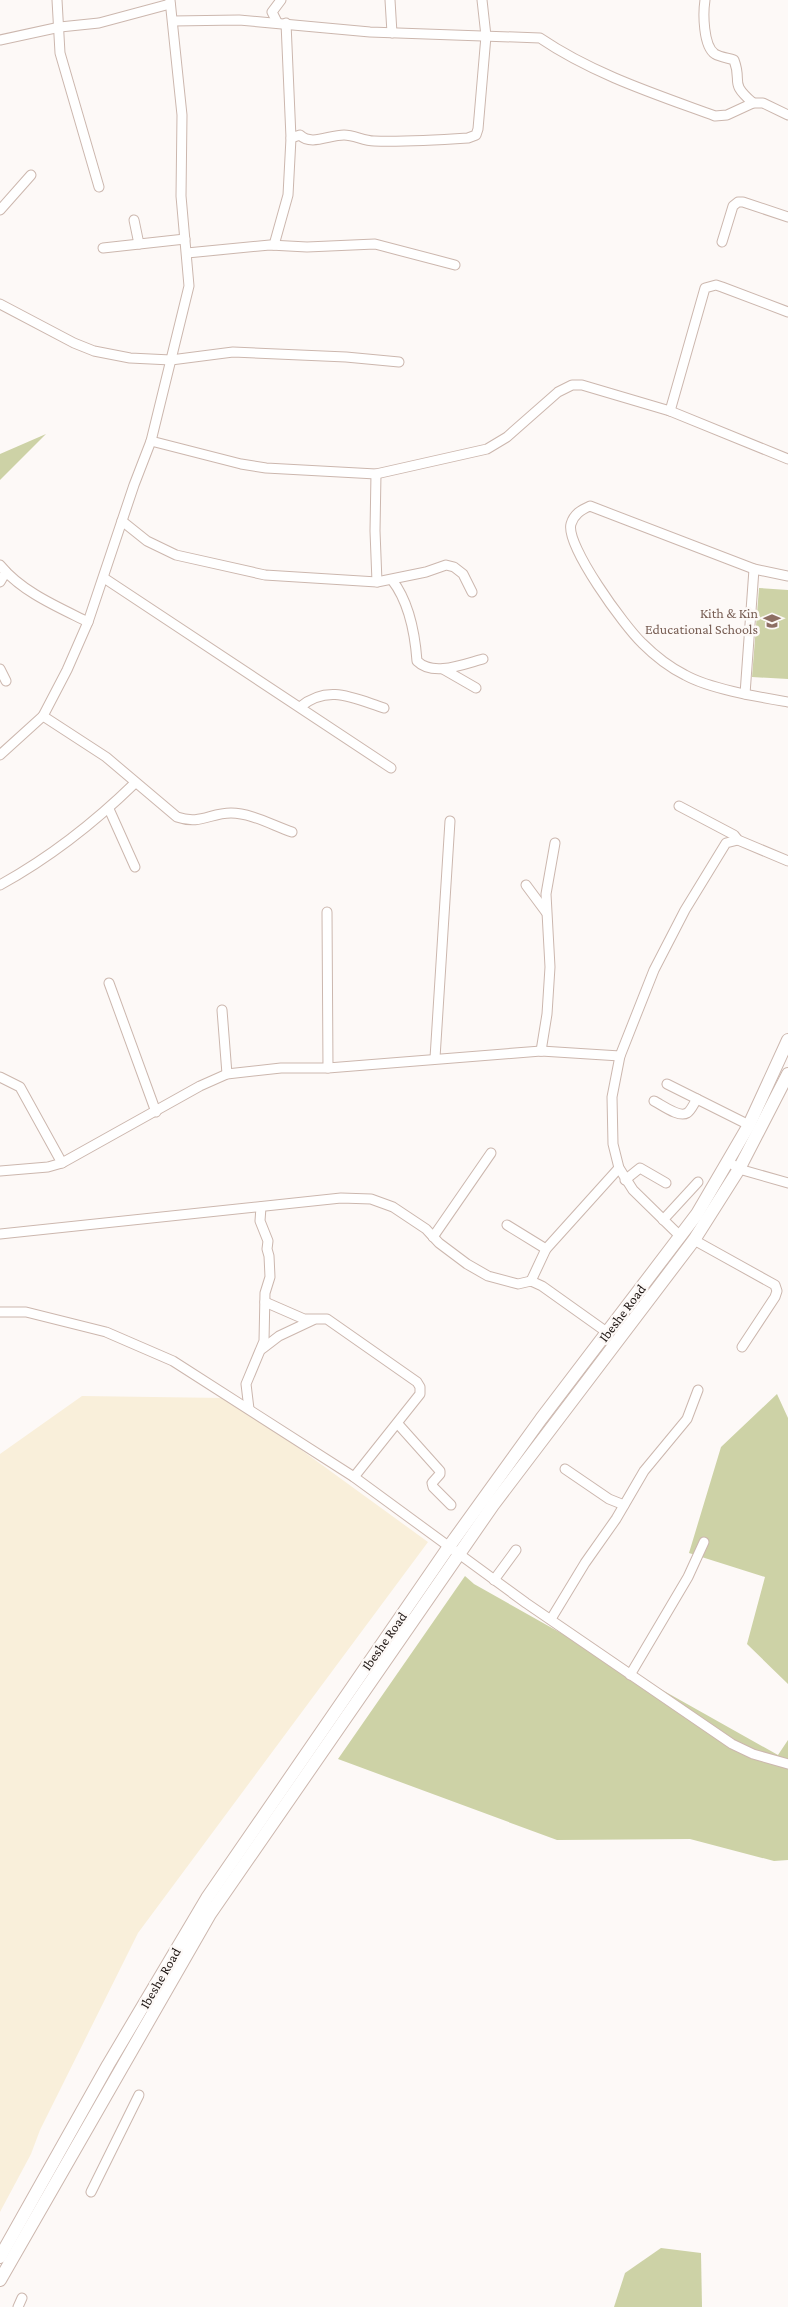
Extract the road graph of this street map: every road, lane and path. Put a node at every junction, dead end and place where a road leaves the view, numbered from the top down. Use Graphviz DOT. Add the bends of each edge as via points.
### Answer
graph roads {
  1 [pos="57,0"];
  2 [pos="281,0"];
  3 [pos="390,0"];
  4 [pos="482,0"];
  5 [pos="705,0"];
  6 [pos="170,2"];
  7 [pos="173,21"];
  8 [pos="282,23"];
  9 [pos="60,27"];
  10 [pos="392,32"];
  11 [pos="486,36"];
  12 [pos="0,40"];
  13 [pos="753,103"];
  14 [pos="788,115"];
  15 [pos="291,138"];
  16 [pos="31,175"];
  17 [pos="99,187"];
  18 [pos="0,210"];
  19 [pos="788,217"];
  20 [pos="134,220"];
  21 [pos="185,239"];
  22 [pos="722,242"];
  23 [pos="139,244"];
  24 [pos="274,245"];
  25 [pos="103,248"];
  26 [pos="187,253"];
  27 [pos="455,265"];
  28 [pos="0,304"];
  29 [pos="788,312"];
  30 [pos="171,360"];
  31 [pos="399,362"];
  32 [pos="670,411"];
  33 [pos="152,441"];
  34 [pos="788,459"];
  35 [pos="376,474"];
  36 [pos="122,521"];
  37 [pos="3,569"];
  38 [pos="754,569"];
  39 [pos="788,576"];
  40 [pos="104,578"];
  41 [pos="392,580"];
  42 [pos="0,582"];
  43 [pos="378,582"];
  44 [pos="472,592"];
  45 [pos="88,622"];
  46 [pos="483,659"];
  47 [pos="0,669"];
  48 [pos="443,669"];
  49 [pos="6,680"];
  50 [pos="476,688"];
  51 [pos="745,694"];
  52 [pos="788,702"];
  53 [pos="300,707"];
  54 [pos="384,708"];
  55 [pos="43,716"];
  56 [pos="0,755"];
  57 [pos="391,768"];
  58 [pos="135,783"];
  59 [pos="679,806"];
  60 [pos="108,809"];
  61 [pos="450,821"];
  62 [pos="292,832"];
  63 [pos="738,840"];
  64 [pos="555,843"];
  65 [pos="788,861"];
  66 [pos="136,867"];
  67 [pos="0,885"];
  68 [pos="526,885"];
  69 [pos="327,912"];
  70 [pos="547,914"];
  71 [pos="109,983"];
  72 [pos="222,1010"];
  73 [pos="788,1040"];
  74 [pos="541,1051"];
  75 [pos="620,1056"];
  76 [pos="435,1058"];
  77 [pos="328,1068"];
  78 [pos="227,1074"];
  79 [pos="788,1074"];
  80 [pos="0,1077"];
  81 [pos="667,1084"];
  82 [pos="697,1100"];
  83 [pos="654,1101"];
  84 [pos="156,1112"];
  85 [pos="749,1125"];
  86 [pos="491,1152"];
  87 [pos="62,1163"];
  88 [pos="734,1166"];
  89 [pos="619,1168"];
  90 [pos="0,1171"];
  91 [pos="625,1180"];
  92 [pos="698,1182"];
  93 [pos="666,1183"];
  94 [pos="788,1183"];
  95 [pos="261,1207"];
  96 [pos="663,1220"];
  97 [pos="506,1225"];
  98 [pos="0,1234"];
  99 [pos="433,1237"];
  100 [pos="681,1237"];
  101 [pos="694,1240"];
  102 [pos="546,1249"];
  103 [pos="531,1281"];
  104 [pos="265,1302"];
  105 [pos="0,1312"];
  106 [pos="316,1319"];
  107 [pos="608,1333"];
  108 [pos="742,1348"];
  109 [pos="261,1349"];
  110 [pos="698,1390"];
  111 [pos="249,1409"];
  112 [pos="398,1424"];
  113 [pos="565,1469"];
  114 [pos="354,1478"];
  115 [pos="451,1505"];
  116 [pos="624,1505"];
  117 [pos="704,1542"];
  118 [pos="516,1550"];
  119 [pos="453,1552"];
  120 [pos="494,1580"];
  121 [pos="551,1620"];
  122 [pos="630,1675"];
  123 [pos="788,1764"];
  124 [pos="139,2095"];
  125 [pos="91,2192"];
  126 [pos="0,2257"];
  127 [pos="0,2280"];
  1 -- 9 [label="street"];
  2 -- 8 [label="street" via="272,9 274,18"];
  3 -- 10 [label="street"];
  4 -- 11 [label="street"];
  5 -- 13 [label="street" via="704,21 709,45 717,55 734,60 736,84"];
  6 -- 7 [label="street"];
  6 -- 9 [label="street" via="99,23"];
  7 -- 8 [label="street"];
  7 -- 21 [label="street" via="182,115 181,196"];
  8 -- 10 [label="street" via="347,31"];
  8 -- 15 [label="street"];
  9 -- 12 [label="street"];
  9 -- 17 [label="street" via="60,53"];
  10 -- 11 [label="street"];
  11 -- 13 [label="street" via="540,38 559,51 623,82 714,116 727,115"];
  11 -- 15 [label="street" via="476,135 414,142 372,141 347,135 331,135 311,141 300,135"];
  13 -- 14 [label="street" via="763,103"];
  15 -- 24 [label="street" via="288,195"];
  16 -- 18 [label="street"];
  19 -- 22 [label="street" via="738,202 733,206"];
  20 -- 23 [label="street"];
  21 -- 23 [label="street"];
  21 -- 26 [label="street"];
  23 -- 25 [label="street"];
  24 -- 26 [label="street"];
  24 -- 27 [label="street" via="375,244"];
  26 -- 30 [label="street" via="189,286"];
  28 -- 30 [label="street" via="94,351 130,358"];
  29 -- 32 [label="street" via="716,285 705,288"];
  30 -- 31 [label="street" via="233,352"];
  30 -- 33 [label="street"];
  32 -- 34 [label="street"];
  32 -- 35 [label="street" via="582,385 572,385 558,392 507,438 487,449"];
  33 -- 35 [label="street" via="266,468"];
  33 -- 36 [label="street"];
  35 -- 43 [label="street"];
  36 -- 40 [label="street"];
  36 -- 43 [label="street" via="147,541 176,556 265,575"];
  37 -- 42 [label="street"];
  37 -- 45 [label="street" via="37,596"];
  38 -- 39 [label="street"];
  38 -- 51 [label="street"];
  38 -- 51 [label="street" via="590,506 574,516 571,524 570,532 578,551 600,590 640,642 686,676"];
  40 -- 45 [label="street"];
  40 -- 53 [label="street"];
  41 -- 43 [label="street"];
  41 -- 44 [label="street" via="446,565 463,574"];
  41 -- 48 [label="street" via="406,605 417,661 422,666"];
  45 -- 55 [label="street"];
  46 -- 48 [label="street"];
  47 -- 49 [label="street"];
  48 -- 50 [label="street"];
  51 -- 52 [label="street"];
  53 -- 54 [label="street" via="309,699 338,694"];
  53 -- 57 [label="street"];
  55 -- 56 [label="street"];
  55 -- 58 [label="street" via="106,757"];
  58 -- 60 [label="street"];
  58 -- 62 [label="street" via="177,817 189,821 230,813"];
  59 -- 63 [label="street"];
  60 -- 66 [label="street"];
  60 -- 67 [label="street" via="25,871"];
  61 -- 76 [label="street"];
  63 -- 65 [label="street"];
  63 -- 75 [label="street" via="726,843 685,910 654,970"];
  64 -- 70 [label="street"];
  68 -- 70 [label="street"];
  69 -- 77 [label="street"];
  70 -- 74 [label="street" via="550,967"];
  71 -- 84 [label="street"];
  72 -- 78 [label="street"];
  73 -- 85 [label="main road, Ibeshe Road"];
  74 -- 75 [label="street"];
  74 -- 76 [label="street"];
  75 -- 89 [label="street" via="612,1097 614,1144"];
  76 -- 77 [label="street"];
  77 -- 78 [label="street" via="281,1068"];
  78 -- 84 [label="street"];
  79 -- 88 [label="main road, Ibeshe Road"];
  80 -- 87 [label="street" via="20,1087"];
  81 -- 82 [label="street"];
  82 -- 83 [label="street" via="685,1114 678,1114"];
  82 -- 85 [label="street"];
  84 -- 87 [label="street"];
  85 -- 88 [label="main road, Ibeshe Road"];
  86 -- 99 [label="street"];
  87 -- 90 [label="street"];
  88 -- 94 [label="street"];
  88 -- 100 [label="main road, Ibeshe Road"];
  88 -- 101 [label="main road, Ibeshe Road"];
  89 -- 91 [label="street"];
  89 -- 102 [label="street"];
  91 -- 93 [label="street" via="640,1168"];
  91 -- 96 [label="street"];
  92 -- 96 [label="street"];
  95 -- 98 [label="street"];
  95 -- 99 [label="street" via="341,1198 370,1199 393,1207"];
  95 -- 104 [label="street" via="260,1221 268,1241 270,1277"];
  96 -- 100 [label="street"];
  97 -- 102 [label="street"];
  99 -- 103 [label="street" via="488,1276 518,1284"];
  100 -- 107 [label="main road, Ibeshe Road"];
  101 -- 108 [label="street" via="775,1284 775,1297"];
  101 -- 119 [label="main road, Ibeshe Road"];
  102 -- 103 [label="street"];
  103 -- 107 [label="street"];
  104 -- 106 [label="street" via="304,1319"];
  104 -- 109 [label="street"];
  105 -- 111 [label="street" via="26,1312 106,1332 173,1361"];
  106 -- 109 [label="street" via="279,1336"];
  106 -- 112 [label="street" via="327,1319 417,1382 420,1394"];
  107 -- 119 [label="main road, Ibeshe Road" via="541,1419"];
  109 -- 111 [label="street" via="246,1384"];
  110 -- 116 [label="street" via="687,1419 644,1471"];
  111 -- 114 [label="street"];
  112 -- 114 [label="street"];
  112 -- 115 [label="street" via="440,1471 432,1483 433,1487"];
  113 -- 116 [label="street"];
  114 -- 119 [label="street"];
  116 -- 121 [label="street" via="584,1563"];
  117 -- 122 [label="street" via="688,1577"];
  118 -- 120 [label="street"];
  119 -- 120 [label="street"];
  119 -- 126 [label="main road, Ibeshe Road" via="207,1898"];
  119 -- 127 [label="main road, Ibeshe Road" via="210,1914"];
  120 -- 121 [label="street"];
  121 -- 122 [label="street"];
  122 -- 123 [label="street" via="732,1744"];
  124 -- 125 [label="street"];
}
